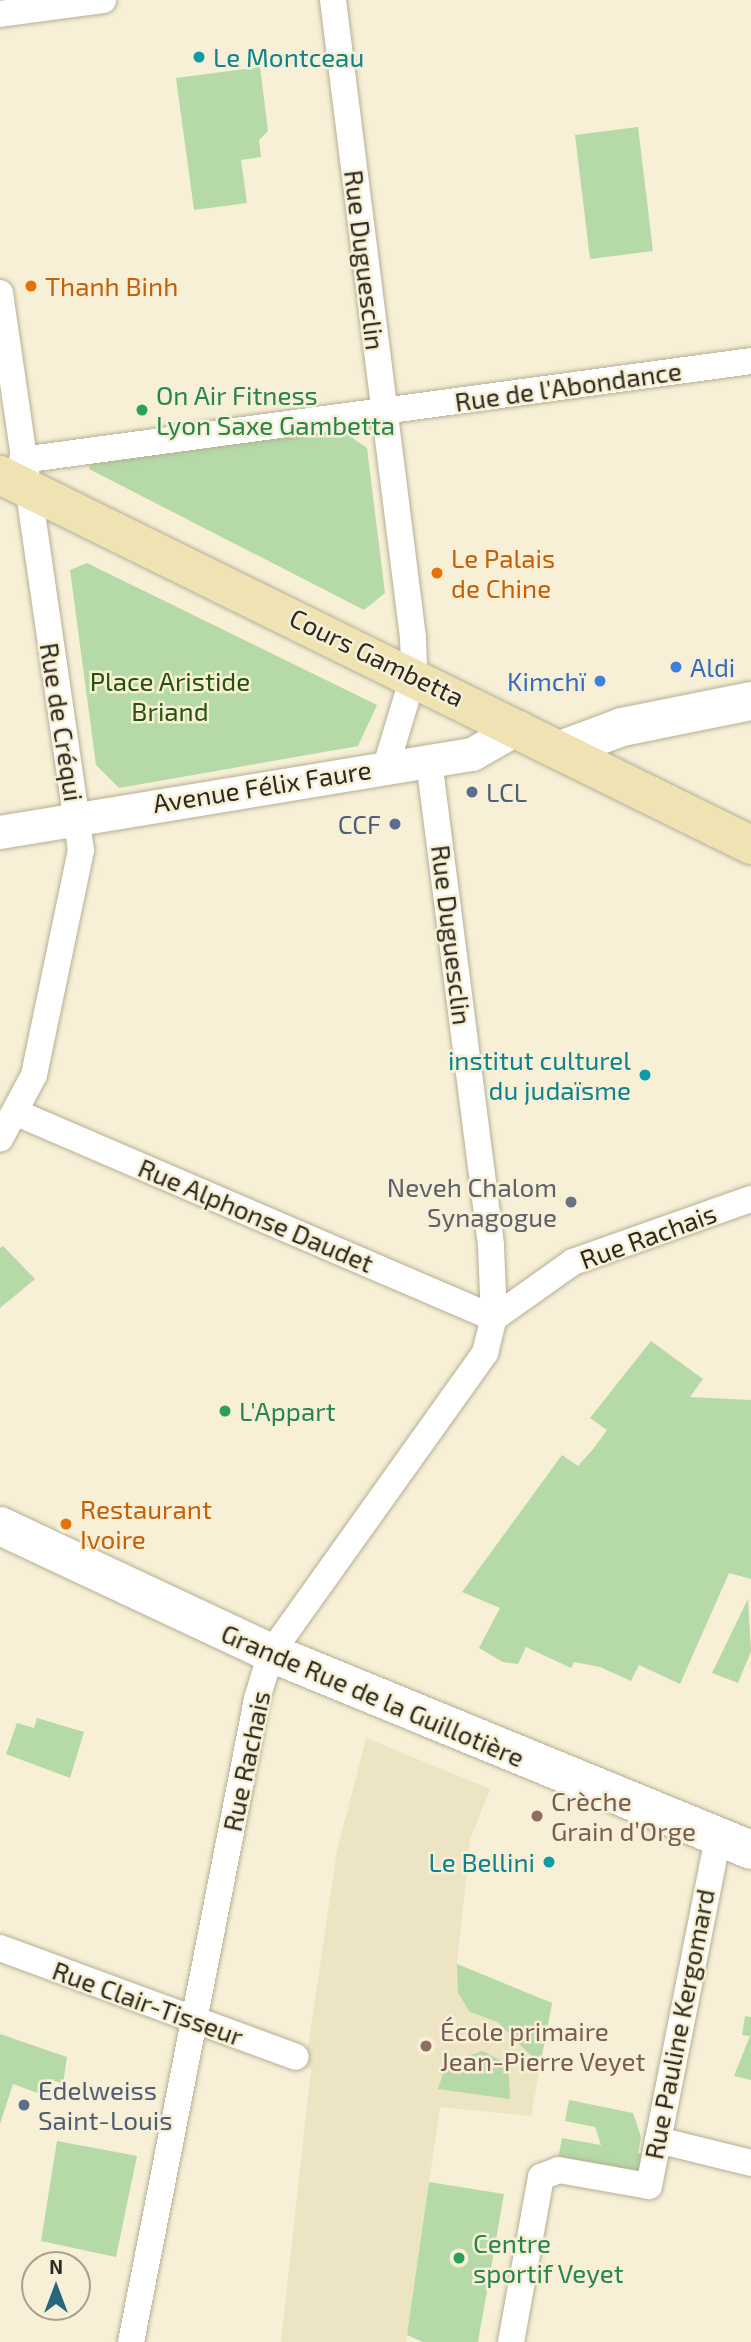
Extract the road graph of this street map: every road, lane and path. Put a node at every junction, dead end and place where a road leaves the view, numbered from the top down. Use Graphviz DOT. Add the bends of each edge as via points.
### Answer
graph roads {
  1 [pos="103,0"];
  2 [pos="333,0"];
  3 [pos="0,14"];
  4 [pos="0,293"];
  5 [pos="751,361"];
  6 [pos="384,411"];
  7 [pos="16,474"];
  8 [pos="414,674"];
  9 [pos="751,701"];
  10 [pos="519,727"];
  11 [pos="563,749"];
  12 [pos="429,761"];
  13 [pos="386,766"];
  14 [pos="77,817"];
  15 [pos="0,832"];
  16 [pos="751,845"];
  17 [pos="17,1113"];
  18 [pos="0,1139"];
  19 [pos="751,1199"];
  20 [pos="494,1318"];
  21 [pos="0,1526"];
  22 [pos="271,1653"];
  23 [pos="734,1844"];
  24 [pos="0,1948"];
  25 [pos="195,2020"];
  26 [pos="296,2057"];
  27 [pos="658,2140"];
  28 [pos="751,2163"];
  29 [pos="131,2342"];
  30 [pos="511,2342"];
  1 -- 3 [label="street"];
  2 -- 6 [label="street, Rue Duguesclin"];
  4 -- 7 [label="street, Rue de Créqui"];
  5 -- 6 [label="street, Rue de l'Abondance"];
  6 -- 7 [label="street"];
  6 -- 8 [label="street, Rue Duguesclin"];
  7 -- 8 [label="main road, Cours Gambetta"];
  7 -- 14 [label="street, Rue de Créqui"];
  8 -- 10 [label="main road, Cours Gambetta"];
  8 -- 13 [label="street, Rue Duguesclin"];
  9 -- 11 [label="main road" via="622,727"];
  10 -- 11 [label="main road, Cours Gambetta"];
  10 -- 12 [label="street, Avenue Félix Faure" via="472,754"];
  11 -- 16 [label="main road, Cours Gambetta"];
  12 -- 13 [label="street, Avenue Félix Faure"];
  12 -- 20 [label="street, Rue Duguesclin" via="491,1245"];
  13 -- 14 [label="street, Avenue Félix Faure"];
  14 -- 15 [label="street, Avenue Félix Faure"];
  14 -- 17 [label="street, Rue de Créqui" via="80,866 34,1076"];
  17 -- 18 [label="street, Rue de Créqui"];
  17 -- 20 [label="street, Rue Alphonse Daudet"];
  19 -- 20 [label="street, Rue Rachais" via="573,1262"];
  20 -- 22 [label="street, Rue Rachais" via="485,1353"];
  21 -- 22 [label="main road, Grande Rue de la Guillotière"];
  22 -- 23 [label="main road, Grande Rue de la Guillotière"];
  22 -- 25 [label="street, Rue Rachais"];
  23 -- 27 [label="street, Rue Pauline Kergomard"];
  24 -- 25 [label="street, Rue Clair-Tisseur"];
  25 -- 26 [label="street, Rue Clair-Tisseur"];
  25 -- 29 [label="street, Rue Rachais"];
  27 -- 28 [label="street"];
  27 -- 30 [label="street, Rue Pauline Kergomard" via="649,2186 559,2170 541,2177"];
}
